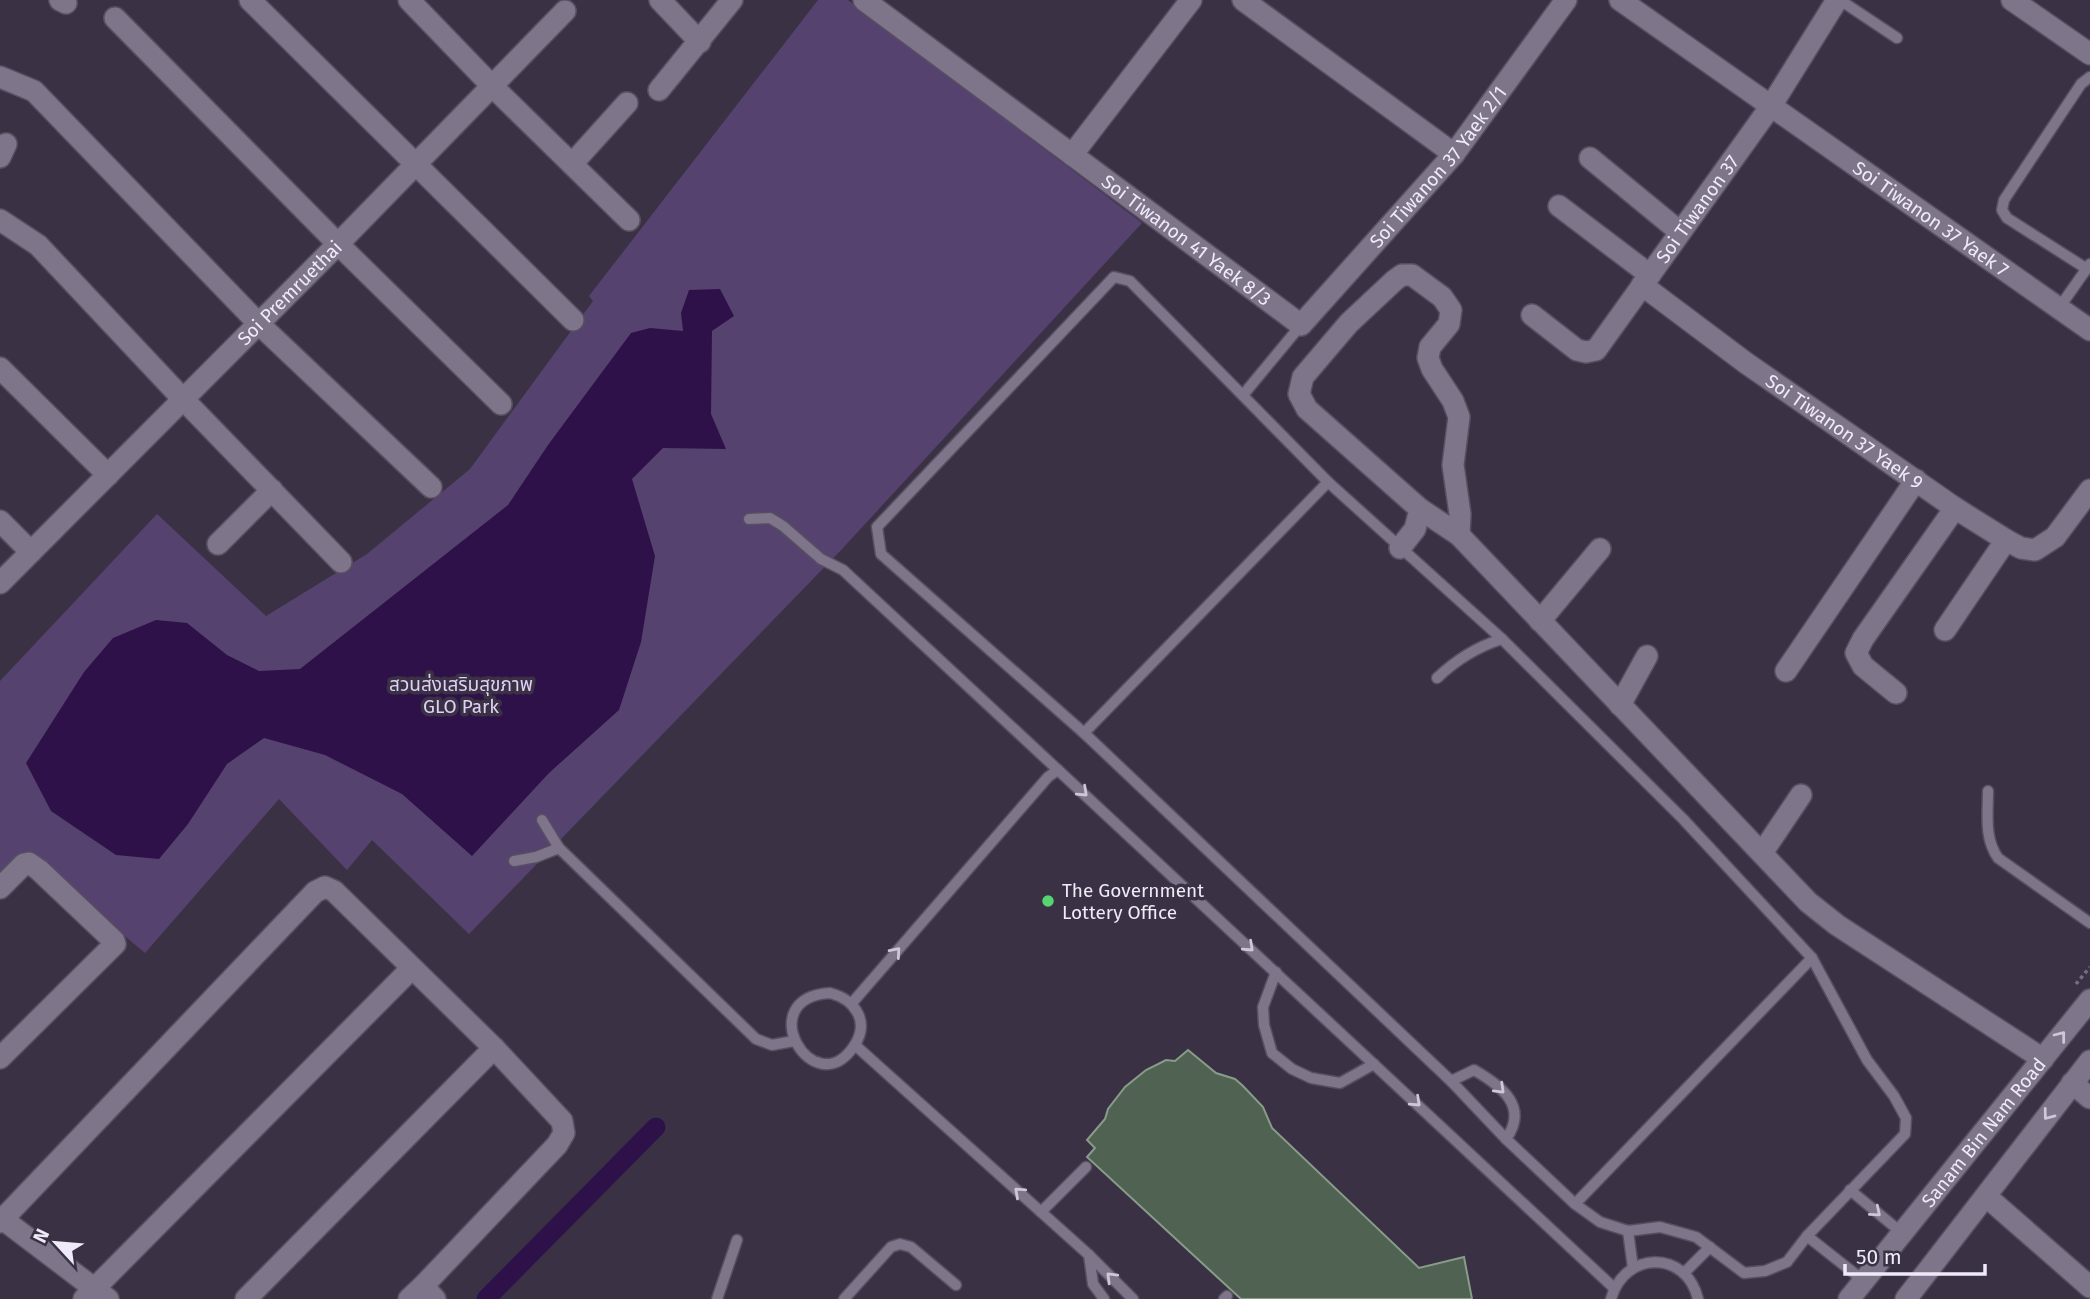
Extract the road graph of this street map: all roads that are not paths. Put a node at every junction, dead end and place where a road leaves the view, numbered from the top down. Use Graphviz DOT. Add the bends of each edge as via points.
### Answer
graph roads {
  1 [pos="250,0"];
  2 [pos="660,0"];
  3 [pos="732,0"];
  4 [pos="864,0"];
  5 [pos="1191,0"];
  6 [pos="1243,0"];
  7 [pos="1566,0"];
  8 [pos="1620,0"];
  9 [pos="1838,0"];
  10 [pos="2012,0"];
  11 [pos="416,3"];
  12 [pos="565,11"];
  13 [pos="115,18"];
  14 [pos="1897,38"];
  15 [pos="699,42"];
  16 [pos="2090,54"];
  17 [pos="0,77"];
  18 [pos="2090,77"];
  19 [pos="492,86"];
  20 [pos="659,89"];
  21 [pos="628,103"];
  22 [pos="1771,106"];
  23 [pos="1454,154"];
  24 [pos="1072,155"];
  25 [pos="1590,158"];
  26 [pos="416,164"];
  27 [pos="572,164"];
  28 [pos="1559,206"];
  29 [pos="0,220"];
  30 [pos="629,220"];
  31 [pos="1680,232"];
  32 [pos="338,244"];
  33 [pos="2088,266"];
  34 [pos="1646,280"];
  35 [pos="2059,308"];
  36 [pos="1532,315"];
  37 [pos="573,320"];
  38 [pos="258,323"];
  39 [pos="1301,325"];
  40 [pos="2090,330"];
  41 [pos="0,368"];
  42 [pos="1242,395"];
  43 [pos="182,398"];
  44 [pos="501,404"];
  45 [pos="108,475"];
  46 [pos="1916,481"];
  47 [pos="1328,482"];
  48 [pos="431,487"];
  49 [pos="272,490"];
  50 [pos="2090,490"];
  51 [pos="1955,508"];
  52 [pos="1420,509"];
  53 [pos="749,519"];
  54 [pos="0,521"];
  55 [pos="1459,535"];
  56 [pos="2006,540"];
  57 [pos="218,544"];
  58 [pos="1400,548"];
  59 [pos="1600,549"];
  60 [pos="31,552"];
  61 [pos="341,562"];
  62 [pos="0,583"];
  63 [pos="1540,621"];
  64 [pos="1945,630"];
  65 [pos="1502,639"];
  66 [pos="1647,656"];
  67 [pos="1786,671"];
  68 [pos="1437,678"];
  69 [pos="1896,693"];
  70 [pos="1620,705"];
  71 [pos="1084,733"];
  72 [pos="1058,770"];
  73 [pos="1988,791"];
  74 [pos="1801,795"];
  75 [pos="542,820"];
  76 [pos="559,848"];
  77 [pos="1762,853"];
  78 [pos="514,860"];
  79 [pos="0,888"];
  80 [pos="2090,923"];
  81 [pos="1812,958"];
  82 [pos="411,969"];
  83 [pos="1276,972"];
  84 [pos="2082,993"];
  85 [pos="852,1003"];
  86 [pos="794,1041"];
  87 [pos="855,1045"];
  88 [pos="494,1048"];
  89 [pos="0,1058"];
  90 [pos="2043,1059"];
  91 [pos="2090,1061"];
  92 [pos="1374,1064"];
  93 [pos="1451,1081"];
  94 [pos="2072,1083"];
  95 [pos="2090,1098"];
  96 [pos="1506,1139"];
  97 [pos="1086,1167"];
  98 [pos="1850,1190"];
  99 [pos="1987,1197"];
  100 [pos="1575,1204"];
  101 [pos="1041,1212"];
  102 [pos="1,1219"];
  103 [pos="1628,1231"];
  104 [pos="1902,1233"];
  105 [pos="1807,1236"];
  106 [pos="737,1240"];
  107 [pos="1710,1247"];
  108 [pos="1089,1255"];
  109 [pos="1633,1268"];
  110 [pos="1684,1273"];
  111 [pos="1864,1281"];
  112 [pos="957,1285"];
  113 [pos="2090,1287"];
  114 [pos="1613,1293"];
  115 [pos="422,1295"];
  116 [pos="95,1296"];
  117 [pos="246,1299"];
  118 [pos="717,1299"];
  119 [pos="844,1299"];
  120 [pos="1104,1299"];
  121 [pos="1133,1299"];
  122 [pos="1698,1299"];
  123 [pos="1849,1299"];
  124 [pos="1906,1299"];
  1 -- 26 [label="street"];
  2 -- 15 [label="street"];
  3 -- 15 [label="street"];
  4 -- 24 [label="street, Soi Tiwanon 41 Yaek 8/3"];
  5 -- 24 [label="street"];
  6 -- 23 [label="street"];
  7 -- 23 [label="street, Soi Tiwanon 37 Yaek 2/1"];
  8 -- 22 [label="street, Soi Tiwanon 37 Yaek 7"];
  9 -- 14 [label="lane"];
  9 -- 22 [label="street, Soi Tiwanon 37"];
  10 -- 16 [label="street"];
  11 -- 19 [label="street"];
  12 -- 19 [label="street, Soi Premruethai"];
  13 -- 32 [label="street"];
  15 -- 20 [label="street"];
  17 -- 38 [label="street" via="34,91 55,111"];
  18 -- 33 [label="lane" via="2011,188 2002,210 2007,218"];
  19 -- 26 [label="street, Soi Premruethai"];
  19 -- 27 [label="street"];
  21 -- 27 [label="street"];
  22 -- 31 [label="street, Soi Tiwanon 37"];
  22 -- 35 [label="street, Soi Tiwanon 37 Yaek 7"];
  23 -- 39 [label="street, Soi Tiwanon 37 Yaek 2/1"];
  24 -- 39 [label="street, Soi Tiwanon 41 Yaek 8/3"];
  25 -- 31 [label="street"];
  26 -- 32 [label="street, Soi Premruethai"];
  26 -- 37 [label="street"];
  27 -- 30 [label="street"];
  28 -- 34 [label="street, Soi Tiwanon 37 Yaek 9"];
  29 -- 43 [label="street" via="38,245"];
  31 -- 34 [label="street, Soi Tiwanon 37"];
  32 -- 38 [label="street, Soi Premruethai"];
  32 -- 44 [label="street"];
  33 -- 35 [label="lane"];
  34 -- 36 [label="street, Soi Tiwanon 37" via="1596,350 1577,350"];
  34 -- 46 [label="street, Soi Tiwanon 37 Yaek 9" via="1746,363"];
  35 -- 40 [label="street, Soi Tiwanon 37 Yaek 7"];
  38 -- 43 [label="street, Soi Premruethai"];
  38 -- 48 [label="street"];
  39 -- 42 [label="lane"];
  41 -- 45 [label="street"];
  42 -- 47 [label="lane"];
  42 -- 71 [label="lane" via="1130,281 1114,277 877,527 881,554"];
  43 -- 45 [label="street, Soi Premruethai"];
  43 -- 49 [label="street"];
  45 -- 60 [label="street, Soi Premruethai"];
  46 -- 51 [label="street, Soi Tiwanon 37 Yaek 9"];
  46 -- 67 [label="street"];
  47 -- 58 [label="lane"];
  47 -- 71 [label="lane"];
  49 -- 57 [label="street"];
  49 -- 61 [label="street"];
  50 -- 56 [label="street, Soi Tiwanon 37 Yaek 9" via="2055,537 2035,550"];
  51 -- 56 [label="street, Soi Tiwanon 37 Yaek 9"];
  51 -- 69 [label="street" via="1856,653 1863,666"];
  52 -- 55 [label="street"];
  52 -- 55 [label="street" via="1307,409 1299,394 1303,377 1349,323 1402,275 1412,275 1442,297 1451,310 1449,324 1430,347 1428,358 1459,417 1454,465"];
  52 -- 58 [label="street" via="1415,529"];
  53 -- 72 [label="lane" via="770,518 821,559 843,570"];
  54 -- 60 [label="street"];
  55 -- 63 [label="street"];
  56 -- 64 [label="street"];
  58 -- 65 [label="lane"];
  59 -- 63 [label="street"];
  60 -- 62 [label="street, Soi Premruethai"];
  63 -- 70 [label="street"];
  65 -- 68 [label="lane" via="1464,655"];
  65 -- 81 [label="lane" via="1683,819"];
  66 -- 70 [label="street"];
  70 -- 77 [label="street"];
  71 -- 93 [label="lane"];
  72 -- 83 [label="lane, one-way"];
  85 -- 72 [label="lane, one-way"];
  73 -- 80 [label="lane" via="1990,848"];
  74 -- 77 [label="street"];
  75 -- 76 [label="lane"];
  76 -- 78 [label="lane"];
  76 -- 86 [label="lane" via="756,1039 772,1045"];
  77 -- 90 [label="street" via="1837,925"];
  79 -- 89 [label="street" via="29,863 115,944"];
  81 -- 98 [label="lane" via="1867,1060 1906,1118 1905,1134"];
  81 -- 100 [label="lane"];
  82 -- 88 [label="street"];
  82 -- 102 [label="street" via="334,891 325,887 315,892"];
  82 -- 116 [label="street"];
  83 -- 92 [label="lane"];
  83 -- 92 [label="lane" via="1264,1007 1272,1053 1311,1078 1340,1083"];
  90 -- 84 [label="street, Sanam Bin Nam Road, one-way"];
  85 -- 86 [label="lane" via="830,993 807,999 793,1018"];
  85 -- 87 [label="lane" via="862,1025"];
  86 -- 87 [label="lane" via="807,1057 828,1063 848,1056"];
  101 -- 87 [label="lane, one-way"];
  88 -- 115 [label="street" via="562,1121 564,1133"];
  88 -- 117 [label="street"];
  90 -- 94 [label="street"];
  90 -- 104 [label="street, Sanam Bin Nam Road"];
  91 -- 94 [label="street, Sanam Bin Nam Road"];
  92 -- 114 [label="lane, one-way"];
  93 -- 96 [label="lane"];
  93 -- 96 [label="lane, one-way" via="1474,1070 1510,1099 1516,1114"];
  94 -- 95 [label="street"];
  94 -- 99 [label="street, Sanam Bin Nam Road, one-way"];
  96 -- 100 [label="lane"];
  97 -- 101 [label="lane"];
  98 -- 104 [label="lane, one-way"];
  98 -- 105 [label="lane"];
  99 -- 113 [label="street"];
  99 -- 124 [label="street, Sanam Bin Nam Road"];
  100 -- 103 [label="lane" via="1600,1222"];
  101 -- 108 [label="lane"];
  102 -- 116 [label="street"];
  103 -- 107 [label="lane" via="1660,1227 1696,1237"];
  103 -- 109 [label="lane"];
  104 -- 111 [label="street, Sanam Bin Nam Road"];
  105 -- 107 [label="lane" via="1787,1262 1765,1271 1744,1273"];
  105 -- 111 [label="lane"];
  106 -- 118 [label="lane"];
  107 -- 110 [label="lane"];
  108 -- 120 [label="lane" via="1093,1284"];
  121 -- 108 [label="lane, one-way"];
  109 -- 110 [label="lane" via="1659,1262"];
  109 -- 114 [label="lane" via="1622,1276"];
  110 -- 122 [label="lane"];
  111 -- 123 [label="street, Sanam Bin Nam Road"];
  112 -- 119 [label="lane" via="911,1247 900,1244 891,1247"];
}
